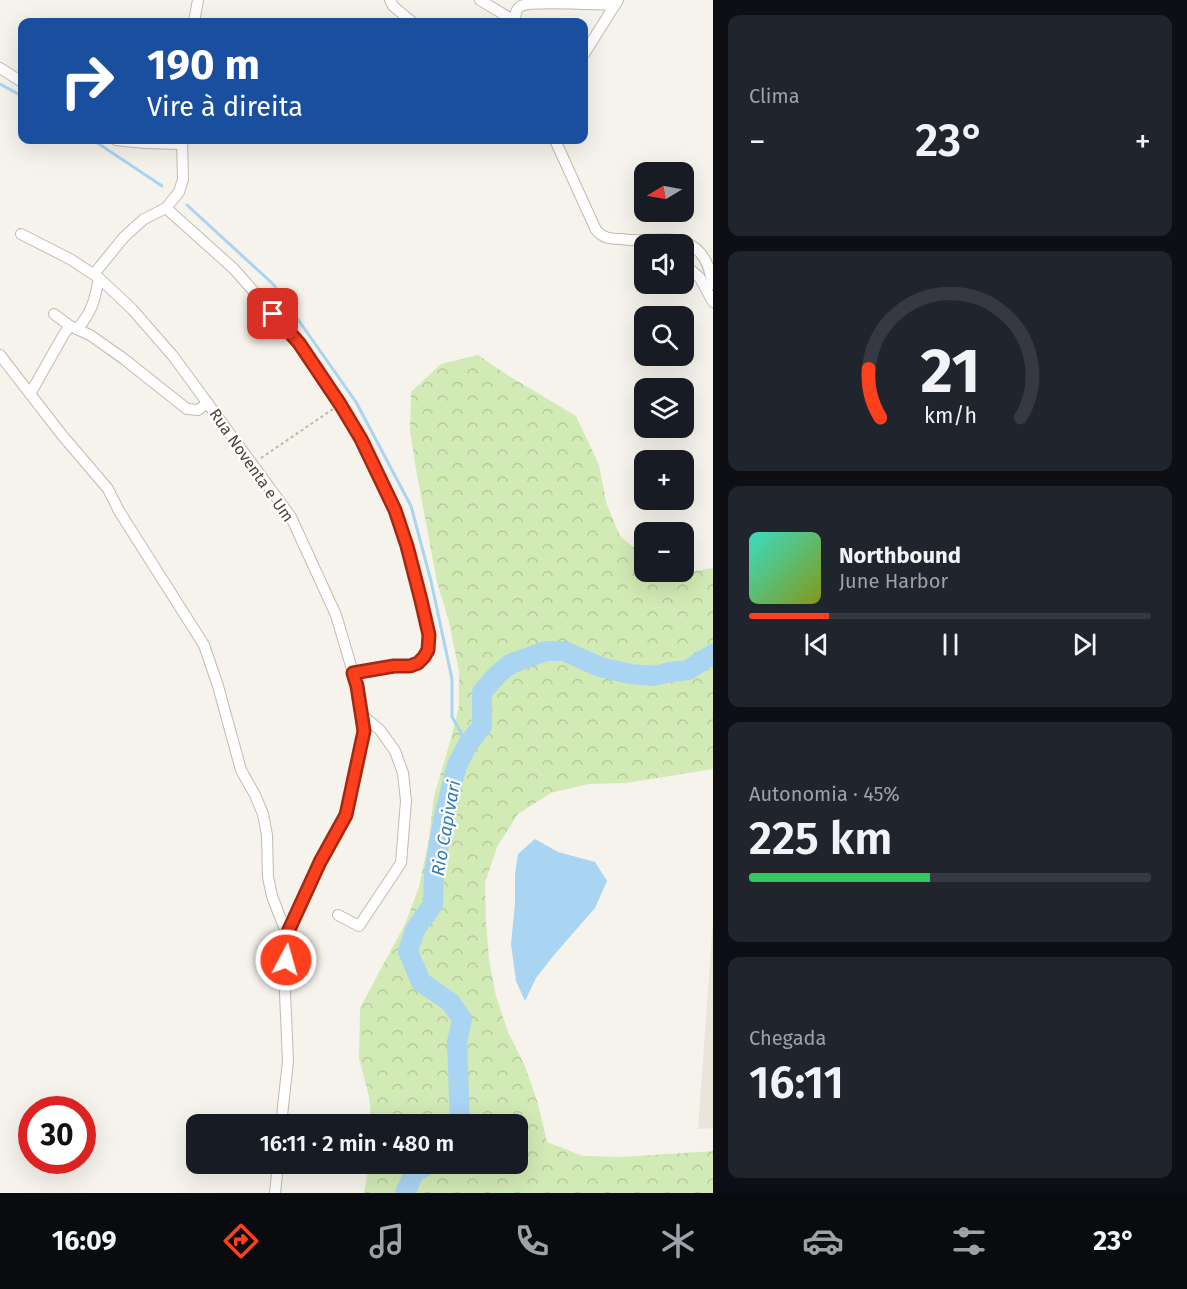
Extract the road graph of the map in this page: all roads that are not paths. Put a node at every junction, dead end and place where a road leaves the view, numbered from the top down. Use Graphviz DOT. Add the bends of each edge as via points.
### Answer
graph roads {
  1 [pos="198,0"];
  2 [pos="390,0"];
  3 [pos="480,0"];
  4 [pos="617,3"];
  5 [pos="195,18"];
  6 [pos="407,18"];
  7 [pos="509,18"];
  8 [pos="516,18"];
  9 [pos="588,48"];
  10 [pos="0,68"];
  11 [pos="18,79"];
  12 [pos="182,144"];
  13 [pos="557,144"];
  14 [pos="166,208"];
  15 [pos="21,234"];
  16 [pos="634,241"];
  17 [pos="694,248"];
  18 [pos="694,273"];
  19 [pos="97,276"];
  20 [pos="713,284"];
  21 [pos="713,302"];
  22 [pos="54,314"];
  23 [pos="74,328"];
  24 [pos="0,355"];
  25 [pos="30,394"];
  26 [pos="208,403"];
  27 [pos="353,673"];
  28 [pos="362,716"];
  29 [pos="338,915"];
  30 [pos="287,934"];
  31 [pos="282,1114"];
  32 [pos="277,1174"];
  33 [pos="275,1193"];
  1 -- 5 [label="street"];
  2 -- 6 [label="street"];
  3 -- 7 [label="street"];
  4 -- 8 [label="street" via="528,3 517,10"];
  4 -- 9 [label="street"];
  10 -- 11 [label="street"];
  12 -- 14 [label="street" via="183,179 179,192"];
  13 -- 16 [label="street" via="596,230 607,238"];
  14 -- 19 [label="street" via="144,219 123,237"];
  14 -- 27 [label="street" via="234,269 299,343 361,439 395,510 421,600 429,635 428,650 418,663 410,666"];
  15 -- 19 [label="street, Rua Noventa e Um"];
  17 -- 20 [label="street" via="707,264"];
  18 -- 21 [label="street"];
  19 -- 23 [label="street" via="94,304 84,322"];
  19 -- 26 [label="street, Rua Noventa e Um" via="132,309"];
  22 -- 23 [label="street"];
  23 -- 25 [label="street" via="64,334"];
  23 -- 26 [label="street" via="124,359 187,409 198,410"];
  24 -- 25 [label="street"];
  25 -- 30 [label="street" via="108,489 204,645 242,770 262,814 268,877"];
  26 -- 27 [label="street, Rua Noventa e Um" via="291,517 336,615"];
  27 -- 28 [label="street, Rua Noventa e Um"];
  28 -- 29 [label="street" via="380,730 395,751 403,773 406,801 401,863 359,926"];
  28 -- 30 [label="street, Rua Noventa e Um" via="364,731 346,815"];
  30 -- 31 [label="street" via="288,1061"];
  32 -- 33 [label="street"];
}
